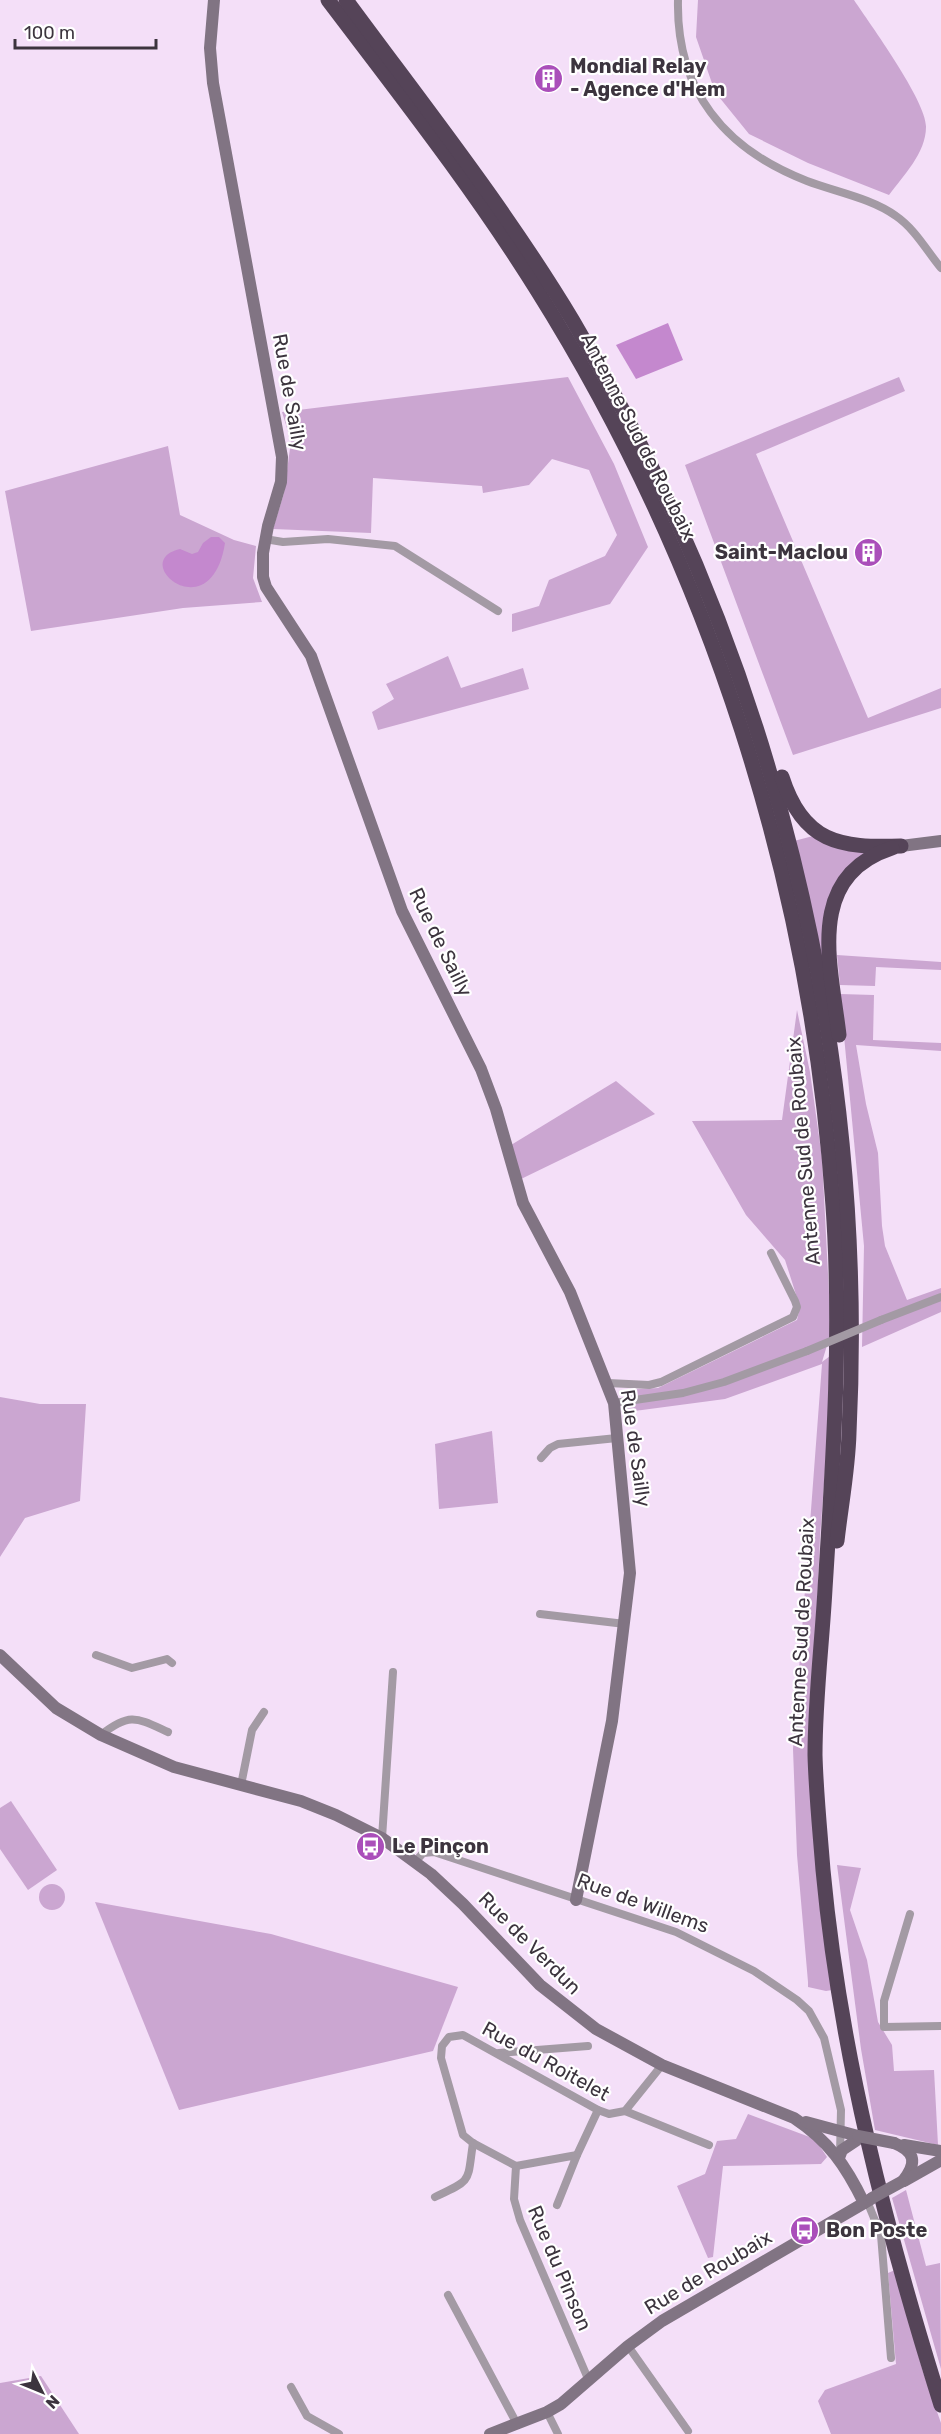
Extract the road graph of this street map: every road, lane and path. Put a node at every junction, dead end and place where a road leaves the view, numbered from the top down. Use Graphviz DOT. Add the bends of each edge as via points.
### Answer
graph roads {
  1 [pos="214,0"];
  2 [pos="328,0"];
  3 [pos="346,0"];
  4 [pos="678,0"];
  5 [pos="941,270"];
  6 [pos="265,539"];
  7 [pos="498,611"];
  8 [pos="723,632"];
  9 [pos="941,841"];
  10 [pos="901,846"];
  11 [pos="838,1105"];
  12 [pos="771,1253"];
  13 [pos="941,1297"];
  14 [pos="608,1383"];
  15 [pos="614,1403"];
  16 [pos="617,1438"];
  17 [pos="541,1458"];
  18 [pos="540,1614"];
  19 [pos="625,1624"];
  20 [pos="0,1655"];
  21 [pos="96,1655"];
  22 [pos="172,1662"];
  23 [pos="393,1672"];
  24 [pos="264,1712"];
  25 [pos="168,1731"];
  26 [pos="101,1735"];
  27 [pos="241,1785"];
  28 [pos="382,1838"];
  29 [pos="415,1862"];
  30 [pos="576,1899"];
  31 [pos="910,1914"];
  32 [pos="941,2026"];
  33 [pos="588,2046"];
  34 [pos="498,2053"];
  35 [pos="662,2065"];
  36 [pos="598,2110"];
  37 [pos="626,2110"];
  38 [pos="794,2118"];
  39 [pos="841,2132"];
  40 [pos="861,2138"];
  41 [pos="473,2143"];
  42 [pos="894,2143"];
  43 [pos="709,2145"];
  44 [pos="941,2151"];
  45 [pos="578,2155"];
  46 [pos="839,2156"];
  47 [pos="941,2160"];
  48 [pos="516,2166"];
  49 [pos="903,2181"];
  50 [pos="435,2197"];
  51 [pos="868,2201"];
  52 [pos="557,2205"];
  53 [pos="448,2295"];
  54 [pos="628,2346"];
  55 [pos="891,2358"];
  56 [pos="589,2381"];
  57 [pos="941,2384"];
  58 [pos="291,2387"];
  59 [pos="941,2405"];
  60 [pos="547,2412"];
  61 [pos="518,2424"];
  62 [pos="688,2431"];
  63 [pos="339,2434"];
  64 [pos="490,2434"];
  65 [pos="558,2434"];
  1 -- 6 [label="street, Rue de Sailly" via="210,48 213,82 282,457 281,482"];
  2 -- 59 [label="highway, Antenne Sud de Roubaix" via="468,187 556,323 615,426 700,612 735,707 774,839 812,1018 826,1120 834,1227 835,1411 815,1735 816,1793 828,1919 860,2111 885,2216"];
  3 -- 8 [label="highway, Antenne Sud de Roubaix" via="516,231 575,326 659,482"];
  4 -- 5 [label="street" via="680,44 688,71 710,110 736,141 788,173 892,213 908,226"];
  6 -- 7 [label="street" via="328,539 395,546"];
  6 -- 14 [label="street, Rue de Sailly" via="262,566 266,587 311,656 402,911 481,1069 523,1203 570,1292"];
  8 -- 10 [label="highway" via="749,678 784,786 801,816 822,834 841,843"];
  8 -- 11 [label="highway, Antenne Sud de Roubaix" via="768,764 796,870 820,977"];
  9 -- 10 [label="street"];
  10 -- 11 [label="highway" via="856,869 838,892 830,914 828,940 842,1068"];
  11 -- 57 [label="highway, Antenne Sud de Roubaix" via="848,1213 852,1344 849,1445 825,1694 828,1852 840,1965 860,2079 892,2218"];
  12 -- 14 [label="street" via="795,1301 794,1317 661,1382"];
  13 -- 15 [label="street, bridge" via="724,1382 683,1393"];
  14 -- 15 [label="street, Rue de Sailly"];
  15 -- 16 [label="street, Rue de Sailly"];
  16 -- 17 [label="street" via="558,1444"];
  16 -- 19 [label="street, Rue de Sailly" via="630,1562"];
  18 -- 19 [label="street"];
  19 -- 30 [label="street, Rue de Sailly" via="609,1739"];
  20 -- 26 [label="street, Rue de Verdun" via="57,1708"];
  21 -- 22 [label="street" via="132,1668 166,1659"];
  23 -- 28 [label="street"];
  24 -- 27 [label="street" via="252,1730"];
  25 -- 26 [label="street" via="130,1718"];
  26 -- 27 [label="street, Rue de Verdun" via="159,1761"];
  27 -- 28 [label="street, Rue de Verdun" via="311,1805"];
  28 -- 29 [label="street, Rue de Verdun"];
  29 -- 30 [label="street, Rue de Willems" via="423,1853 434,1852"];
  29 -- 35 [label="street, Rue de Verdun" via="463,1904 554,1998 596,2029"];
  30 -- 39 [label="street, Rue de Willems" via="687,1937 754,1971 802,2005 824,2038 841,2110"];
  31 -- 32 [label="street" via="884,2001 884,2027"];
  33 -- 34 [label="street"];
  34 -- 36 [label="street, Rue du Roitelet"];
  34 -- 41 [label="street, Rue du Roitelet" via="464,2035 453,2035 442,2046 460,2129"];
  35 -- 37 [label="street, Rue du Roitelet"];
  35 -- 38 [label="street, Rue de Verdun"];
  36 -- 37 [label="street, Rue du Roitelet" via="609,2114"];
  36 -- 45 [label="street, Rue du Pinson"];
  37 -- 43 [label="street, Rue du Roitelet"];
  38 -- 39 [label="street"];
  38 -- 46 [label="street, Rue de Verdun"];
  39 -- 40 [label="street"];
  39 -- 46 [label="street, Rue de Willems"];
  40 -- 42 [label="street, bridge"];
  40 -- 46 [label="street" via="845,2147"];
  41 -- 48 [label="street"];
  41 -- 50 [label="street" via="466,2180"];
  42 -- 44 [label="street"];
  42 -- 49 [label="street" via="909,2150 912,2156 912,2167"];
  45 -- 48 [label="street"];
  45 -- 52 [label="street, Rue du Pinson"];
  46 -- 51 [label="street"];
  47 -- 49 [label="street"];
  48 -- 56 [label="street, Rue du Pinson" via="514,2199 520,2220"];
  49 -- 51 [label="street, bridge"];
  51 -- 54 [label="street, Rue de Roubaix" via="679,2311"];
  51 -- 55 [label="street" via="881,2235"];
  53 -- 61 [label="street"];
  54 -- 56 [label="street, Rue de Roubaix"];
  54 -- 62 [label="street"];
  56 -- 60 [label="street, Rue de Roubaix"];
  58 -- 63 [label="street" via="307,2416"];
  60 -- 61 [label="street, Rue de Roubaix"];
  60 -- 65 [label="street"];
  61 -- 64 [label="street, Rue de Roubaix"];
}
